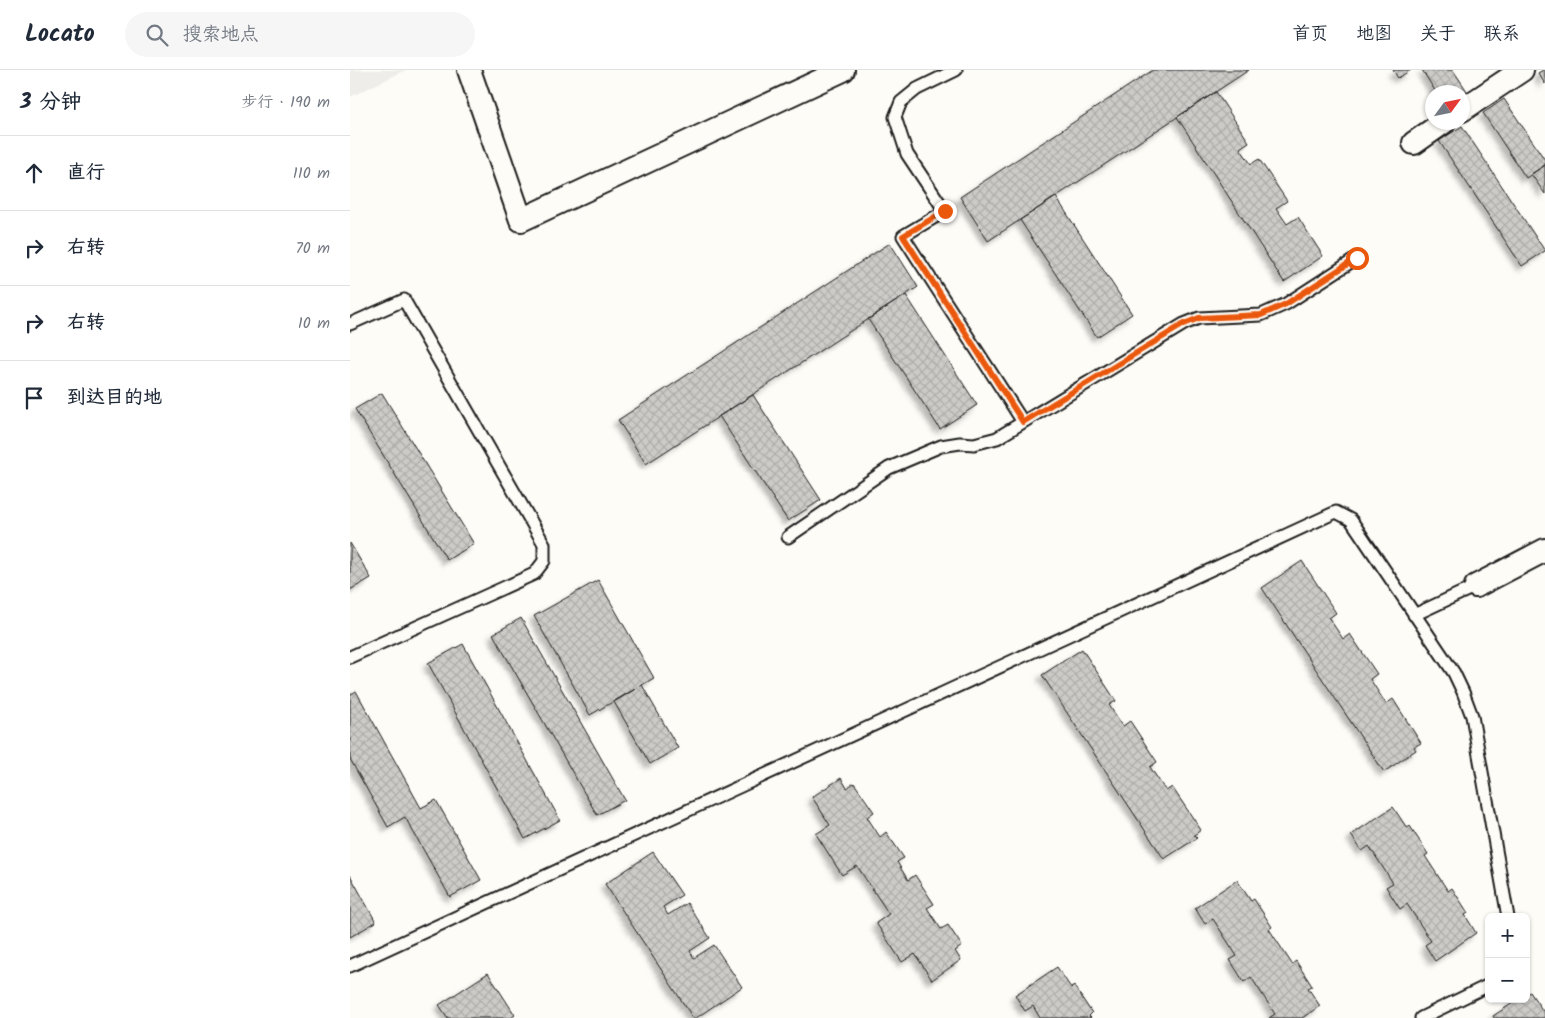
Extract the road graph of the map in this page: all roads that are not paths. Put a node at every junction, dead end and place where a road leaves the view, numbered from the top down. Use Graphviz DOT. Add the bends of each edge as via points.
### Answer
graph roads {
  1 [pos="469,70"];
  2 [pos="843,70"];
  3 [pos="956,70"];
  4 [pos="1522,70"];
  5 [pos="1470,105"];
  6 [pos="1433,130"];
  7 [pos="1414,143"];
  8 [pos="1357,258"];
  9 [pos="350,324"];
  10 [pos="1023,422"];
  11 [pos="788,537"];
  12 [pos="1545,550"];
  13 [pos="1476,586"];
  14 [pos="1414,615"];
  15 [pos="350,657"];
  16 [pos="1507,913"];
  17 [pos="350,966"];
  18 [pos="1485,987"];
  19 [pos="1421,1018"];
  1 -- 2 [label="street" via="521,220"];
  3 -- 10 [label="lane" via="901,102 895,117 907,154 945,211 903,236"];
  4 -- 5 [label="street"];
  6 -- 7 [label="street"];
  8 -- 10 [label="lane" via="1286,304 1261,315 1199,318 1184,324"];
  9 -- 15 [label="lane" via="404,300 544,544 544,561 534,574"];
  10 -- 11 [label="lane" via="997,438 974,444 941,446 889,468"];
  12 -- 13 [label="street"];
  13 -- 14 [label="lane"];
  14 -- 16 [label="lane" via="1454,673 1472,716"];
  14 -- 17 [label="lane" via="1351,520 1336,512"];
  18 -- 19 [label="lane"];
}
